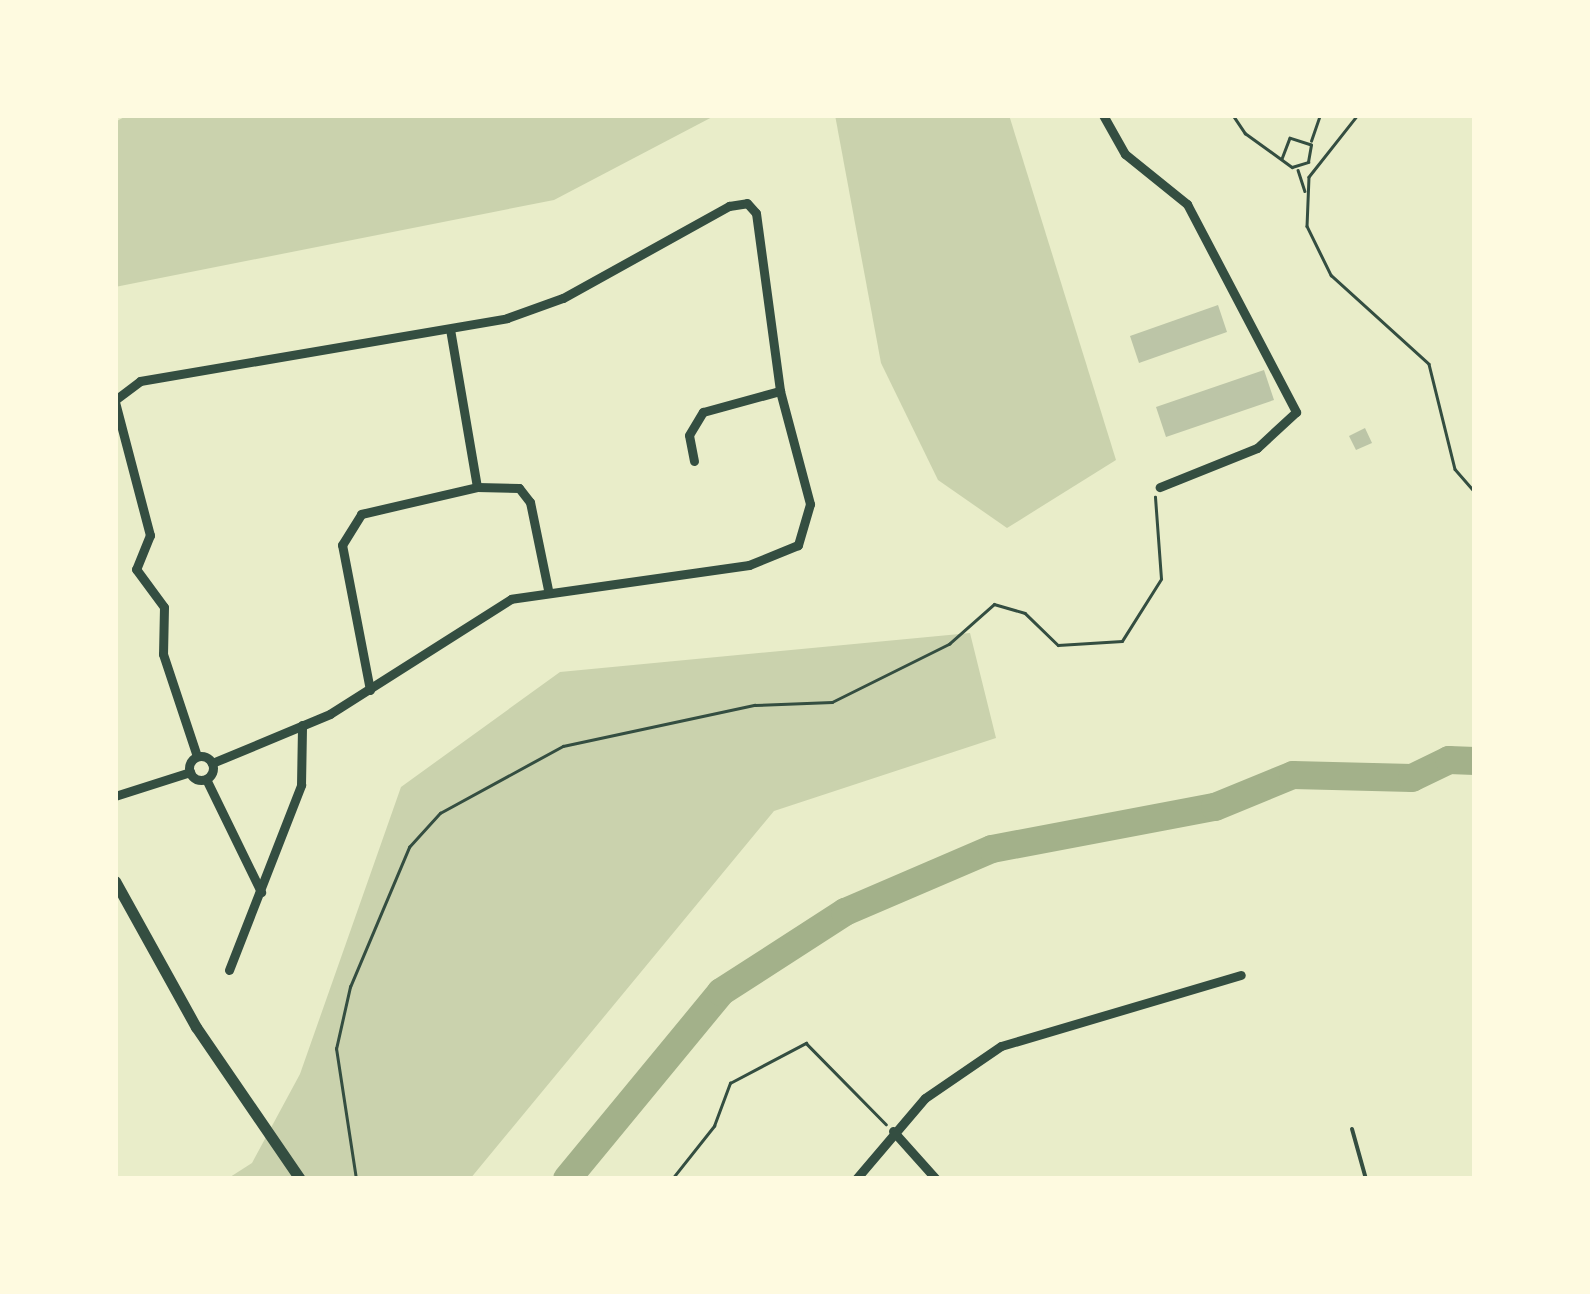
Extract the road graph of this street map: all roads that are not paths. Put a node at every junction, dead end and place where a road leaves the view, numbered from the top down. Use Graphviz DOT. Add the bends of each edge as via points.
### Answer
graph roads {
  1 [pos="1103,115"];
  2 [pos="450,329"];
  3 [pos="780,392"];
  4 [pos="115,401"];
  5 [pos="694,461"];
  6 [pos="477,487"];
  7 [pos="1160,487"];
  8 [pos="548,590"];
  9 [pos="370,690"];
  10 [pos="302,725"];
  11 [pos="197,756"];
  12 [pos="212,763"];
  13 [pos="190,772"];
  14 [pos="206,779"];
  15 [pos="115,796"];
  16 [pos="115,882"];
  17 [pos="261,892"];
  18 [pos="229,970"];
  19 [pos="1241,975"];
  20 [pos="1352,1129"];
  21 [pos="893,1131"];
  22 [pos="300,1179"];
  23 [pos="856,1179"];
  24 [pos="936,1179"];
  25 [pos="1366,1179"];
  1 -- 7 [label="street" via="1131,160 1187,204 1296,412 1257,448"];
  2 -- 3 [label="street" via="563,298 746,202 756,213"];
  2 -- 4 [label="street" via="140,381"];
  2 -- 6 [label="street"];
  3 -- 5 [label="street" via="703,412 689,435"];
  3 -- 8 [label="street" via="810,504 798,545 750,565"];
  4 -- 11 [label="street" via="150,535 137,574 164,607 163,654"];
  6 -- 8 [label="street" via="526,493"];
  6 -- 9 [label="street" via="373,509 343,532"];
  8 -- 9 [label="street" via="496,605"];
  9 -- 10 [label="street"];
  10 -- 12 [label="street"];
  10 -- 17 [label="street" via="301,786"];
  11 -- 12 [label="street"];
  11 -- 13 [label="street"];
  12 -- 14 [label="street"];
  13 -- 14 [label="street"];
  13 -- 15 [label="street"];
  14 -- 17 [label="street"];
  16 -- 22 [label="street" via="196,1028"];
  17 -- 18 [label="street"];
  19 -- 21 [label="street" via="1001,1046"];
  20 -- 25 [label="lane"];
  21 -- 23 [label="street"];
  21 -- 24 [label="street"];
}
